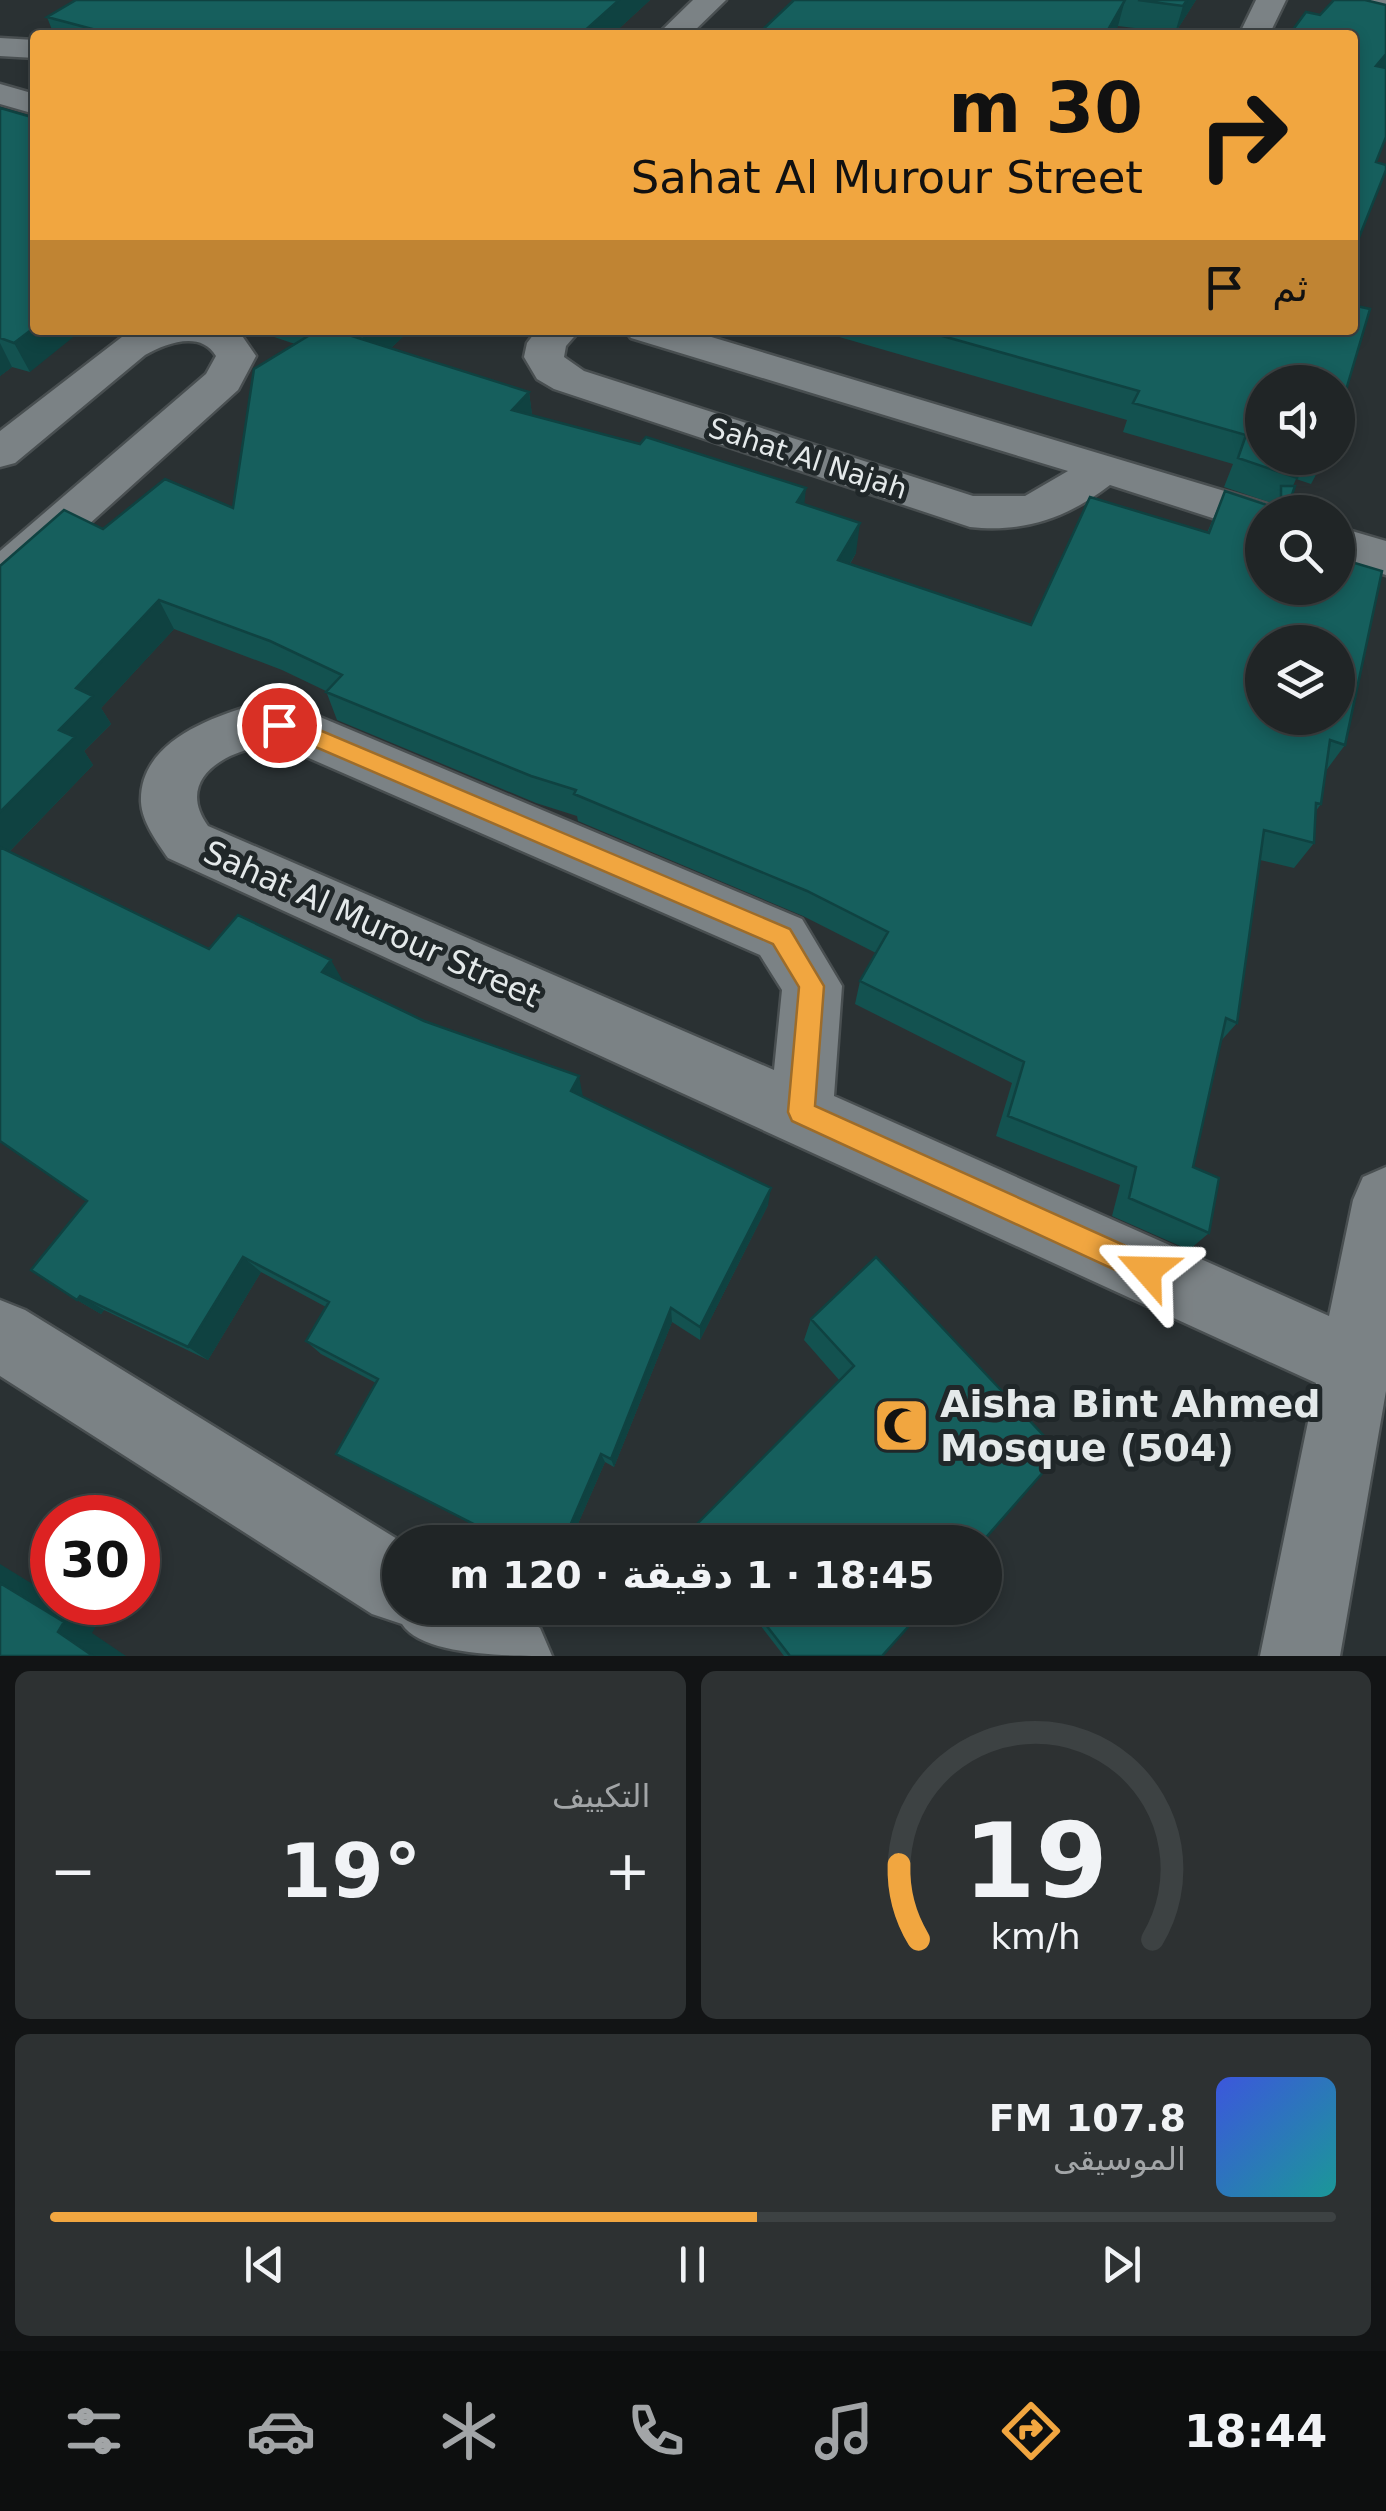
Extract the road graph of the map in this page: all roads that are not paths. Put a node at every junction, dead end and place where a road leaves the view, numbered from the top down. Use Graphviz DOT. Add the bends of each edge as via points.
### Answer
graph roads {
  1 [pos="712,0"];
  2 [pos="1271,0"];
  3 [pos="1378,0"];
  4 [pos="1386,2"];
  5 [pos="678,30"];
  6 [pos="1256,30"];
  7 [pos="0,47"];
  8 [pos="30,49"];
  9 [pos="0,94"];
  10 [pos="30,103"];
  11 [pos="157,335"];
  12 [pos="218,335"];
  13 [pos="555,335"];
  14 [pos="662,335"];
  15 [pos="0,453"];
  16 [pos="1104,467"];
  17 [pos="1245,513"];
  18 [pos="1355,548"];
  19 [pos="1386,558"];
  20 [pos="0,577"];
  21 [pos="801,1112"];
  22 [pos="1386,1200"];
  23 [pos="0,1334"];
  24 [pos="1354,1364"];
  25 [pos="382,1575"];
  26 [pos="462,1625"];
  27 [pos="512,1656"];
  28 [pos="1300,1656"];
  1 -- 5 [label="street"];
  2 -- 6 [label="street"];
  3 -- 4 [label="street"];
  7 -- 8 [label="street"];
  9 -- 10 [label="street"];
  11 -- 15 [label="street" via="131,346"];
  12 -- 20 [label="street" via="236,356 223,381"];
  13 -- 16 [label="street, Sahat Al Najah" via="544,357 569,380 970,511 1033,512"];
  14 -- 16 [label="street"];
  16 -- 17 [label="street"];
  18 -- 19 [label="street"];
  21 -- 21 [label="street, Sahat Al Murour Street" via="812,986 781,937 279,725 226,732 202,745 171,784 167,806 188,842"];
  21 -- 24 [label="street, Sahat Al Murour Street"];
  22 -- 24 [label="street"];
  23 -- 25 [label="street"];
  24 -- 28 [label="street"];
  26 -- 27 [label="street"];
}
